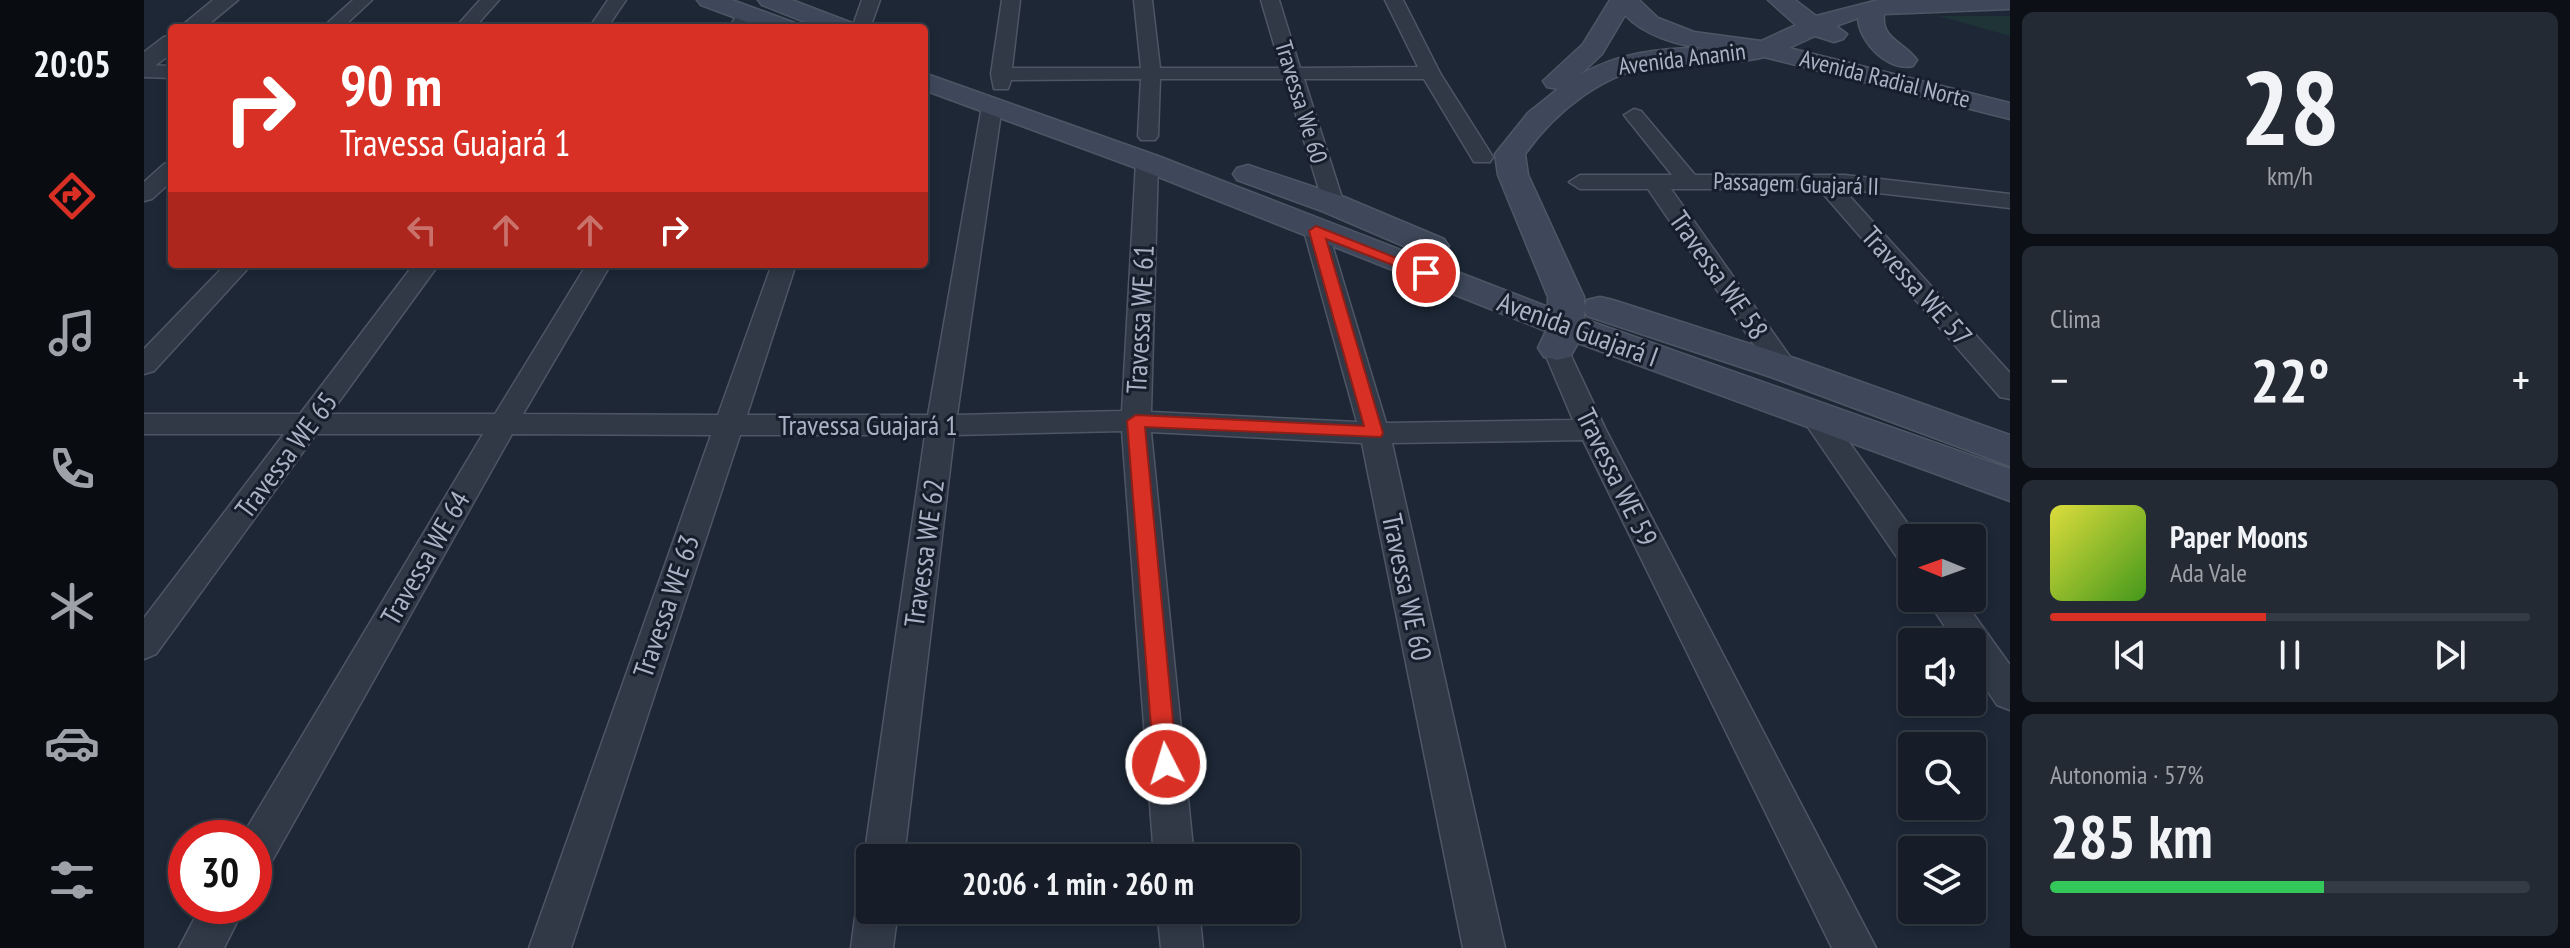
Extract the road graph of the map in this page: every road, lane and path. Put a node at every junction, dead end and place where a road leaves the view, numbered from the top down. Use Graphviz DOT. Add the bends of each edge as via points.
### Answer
graph roads {
  1 [pos="227,0"];
  2 [pos="363,0"];
  3 [pos="490,0"];
  4 [pos="617,0"];
  5 [pos="709,0"];
  6 [pos="770,0"];
  7 [pos="871,0"];
  8 [pos="1011,0"];
  9 [pos="1143,0"];
  10 [pos="1270,0"];
  11 [pos="1394,0"];
  12 [pos="1624,0"];
  13 [pos="1780,0"];
  14 [pos="2010,2"];
  15 [pos="1874,8"];
  16 [pos="742,21"];
  17 [pos="195,24"];
  18 [pos="336,24"];
  19 [pos="468,24"];
  20 [pos="601,24"];
  21 [pos="833,24"];
  22 [pos="862,24"];
  23 [pos="1808,27"];
  24 [pos="168,45"];
  25 [pos="1767,46"];
  26 [pos="928,60"];
  27 [pos="1904,60"];
  28 [pos="144,63"];
  29 [pos="144,71"];
  30 [pos="168,72"];
  31 [pos="1430,73"];
  32 [pos="1151,74"];
  33 [pos="1293,74"];
  34 [pos="928,81"];
  35 [pos="998,89"];
  36 [pos="2010,90"];
  37 [pos="2010,111"];
  38 [pos="1634,115"];
  39 [pos="1492,138"];
  40 [pos="1148,149"];
  41 [pos="168,173"];
  42 [pos="1654,181"];
  43 [pos="1688,181"];
  44 [pos="1824,181"];
  45 [pos="1580,182"];
  46 [pos="144,194"];
  47 [pos="2009,202"];
  48 [pos="1325,217"];
  49 [pos="236,268"];
  50 [pos="424,268"];
  51 [pos="597,268"];
  52 [pos="783,268"];
  53 [pos="1551,314"];
  54 [pos="144,365"];
  55 [pos="1784,368"];
  56 [pos="2010,390"];
  57 [pos="1813,413"];
  58 [pos="1136,421"];
  59 [pos="310,423"];
  60 [pos="144,424"];
  61 [pos="941,425"];
  62 [pos="502,426"];
  63 [pos="728,426"];
  64 [pos="1592,430"];
  65 [pos="1375,433"];
  66 [pos="2010,451"];
  67 [pos="2010,485"];
  68 [pos="1898,534"];
  69 [pos="1953,612"];
  70 [pos="144,644"];
  71 [pos="2010,694"];
  72 [pos="272,823"];
  73 [pos="886,844"];
  74 [pos="1173,844"];
  75 [pos="214,924"];
  76 [pos="875,924"];
  77 [pos="1179,924"];
  78 [pos="200,948"];
  79 [pos="550,948"];
  80 [pos="872,948"];
  81 [pos="1182,948"];
  82 [pos="1484,948"];
  83 [pos="1855,948"];
  1 -- 17 [label="street"];
  2 -- 18 [label="street"];
  3 -- 19 [label="street"];
  4 -- 20 [label="street"];
  5 -- 16 [label="main road"];
  6 -- 21 [label="main road"];
  7 -- 22 [label="street"];
  8 -- 35 [label="street, Travessa WE 62"];
  9 -- 32 [label="street, Travessa WE 61"];
  10 -- 33 [label="street, Travessa We 60"];
  11 -- 31 [label="street, Travessa WE 59"];
  12 -- 25 [label="main road, Avenida Radial Norte" via="1667,31 1714,44"];
  12 -- 39 [label="main road, Avenida Ananin" via="1593,49"];
  13 -- 23 [label="main road, Avenida Radial Norte"];
  14 -- 15 [label="main road"];
  15 -- 23 [label="main road"];
  15 -- 27 [label="main road" via="1873,32"];
  23 -- 25 [label="main road"];
  23 -- 27 [label="main road, Avenida Radial Norte"];
  24 -- 28 [label="street"];
  25 -- 37 [label="main road, Avenida Radial Norte"];
  25 -- 53 [label="main road, Avenida Ananin" via="1743,54 1629,61 1608,69 1526,130 1510,154"];
  26 -- 35 [label="main road, Avenida Guajará I"];
  27 -- 36 [label="main road, Avenida Radial Norte"];
  29 -- 30 [label="street"];
  31 -- 33 [label="street"];
  31 -- 39 [label="street, Travessa WE 59"];
  32 -- 33 [label="street"];
  32 -- 35 [label="street"];
  32 -- 40 [label="street, Travessa WE 61"];
  33 -- 48 [label="street, Travessa We 60"];
  34 -- 35 [label="main road, Avenida Guajará I"];
  35 -- 40 [label="main road, Avenida Guajará I"];
  35 -- 61 [label="street, Travessa WE 62"];
  38 -- 43 [label="street"];
  39 -- 53 [label="main road, Travessa WE 59" via="1490,184"];
  40 -- 48 [label="main road, Avenida Guajará I"];
  40 -- 58 [label="street, Travessa WE 61"];
  41 -- 46 [label="street"];
  42 -- 43 [label="street, Passagem Guajará II"];
  42 -- 45 [label="street, Passagem Guajará II"];
  42 -- 55 [label="street, Travessa WE 58"];
  43 -- 44 [label="street, Passagem Guajará II"];
  44 -- 47 [label="street, Passagem Guajará II"];
  44 -- 56 [label="street, Travessa WE 57"];
  48 -- 53 [label="main road, Avenida Guajará I"];
  48 -- 65 [label="street, Travessa WE 60"];
  49 -- 54 [label="street"];
  50 -- 59 [label="street, Travessa WE 65"];
  51 -- 62 [label="street, Travessa WE 64"];
  52 -- 63 [label="street, Travessa WE 63"];
  53 -- 55 [label="main road, Avenida Guajará I"];
  53 -- 57 [label="main road, Avenida Guajará I"];
  53 -- 64 [label="street, Travessa WE 59"];
  55 -- 66 [label="main road, Avenida Guajará I"];
  57 -- 67 [label="main road, Avenida Guajará I"];
  57 -- 68 [label="street"];
  58 -- 61 [label="street, Travessa Guajará 1"];
  58 -- 65 [label="street, Travessa Guajará 1"];
  58 -- 74 [label="street, Travessa WE 61"];
  59 -- 60 [label="street, Travessa Guajará 1"];
  59 -- 62 [label="street, Travessa Guajará 1"];
  59 -- 70 [label="street, Travessa WE 65"];
  61 -- 63 [label="street, Travessa Guajará 1"];
  61 -- 73 [label="street, Travessa WE 62"];
  62 -- 63 [label="street, Travessa Guajará 1"];
  62 -- 72 [label="street, Travessa WE 64"];
  63 -- 79 [label="street, Travessa WE 63"];
  64 -- 65 [label="street, Travessa Guajará 1"];
  64 -- 83 [label="street, Travessa WE 59"];
  65 -- 82 [label="street, Travessa WE 60"];
  69 -- 71 [label="street"];
  75 -- 78 [label="street"];
  76 -- 80 [label="street"];
  77 -- 81 [label="street"];
}
